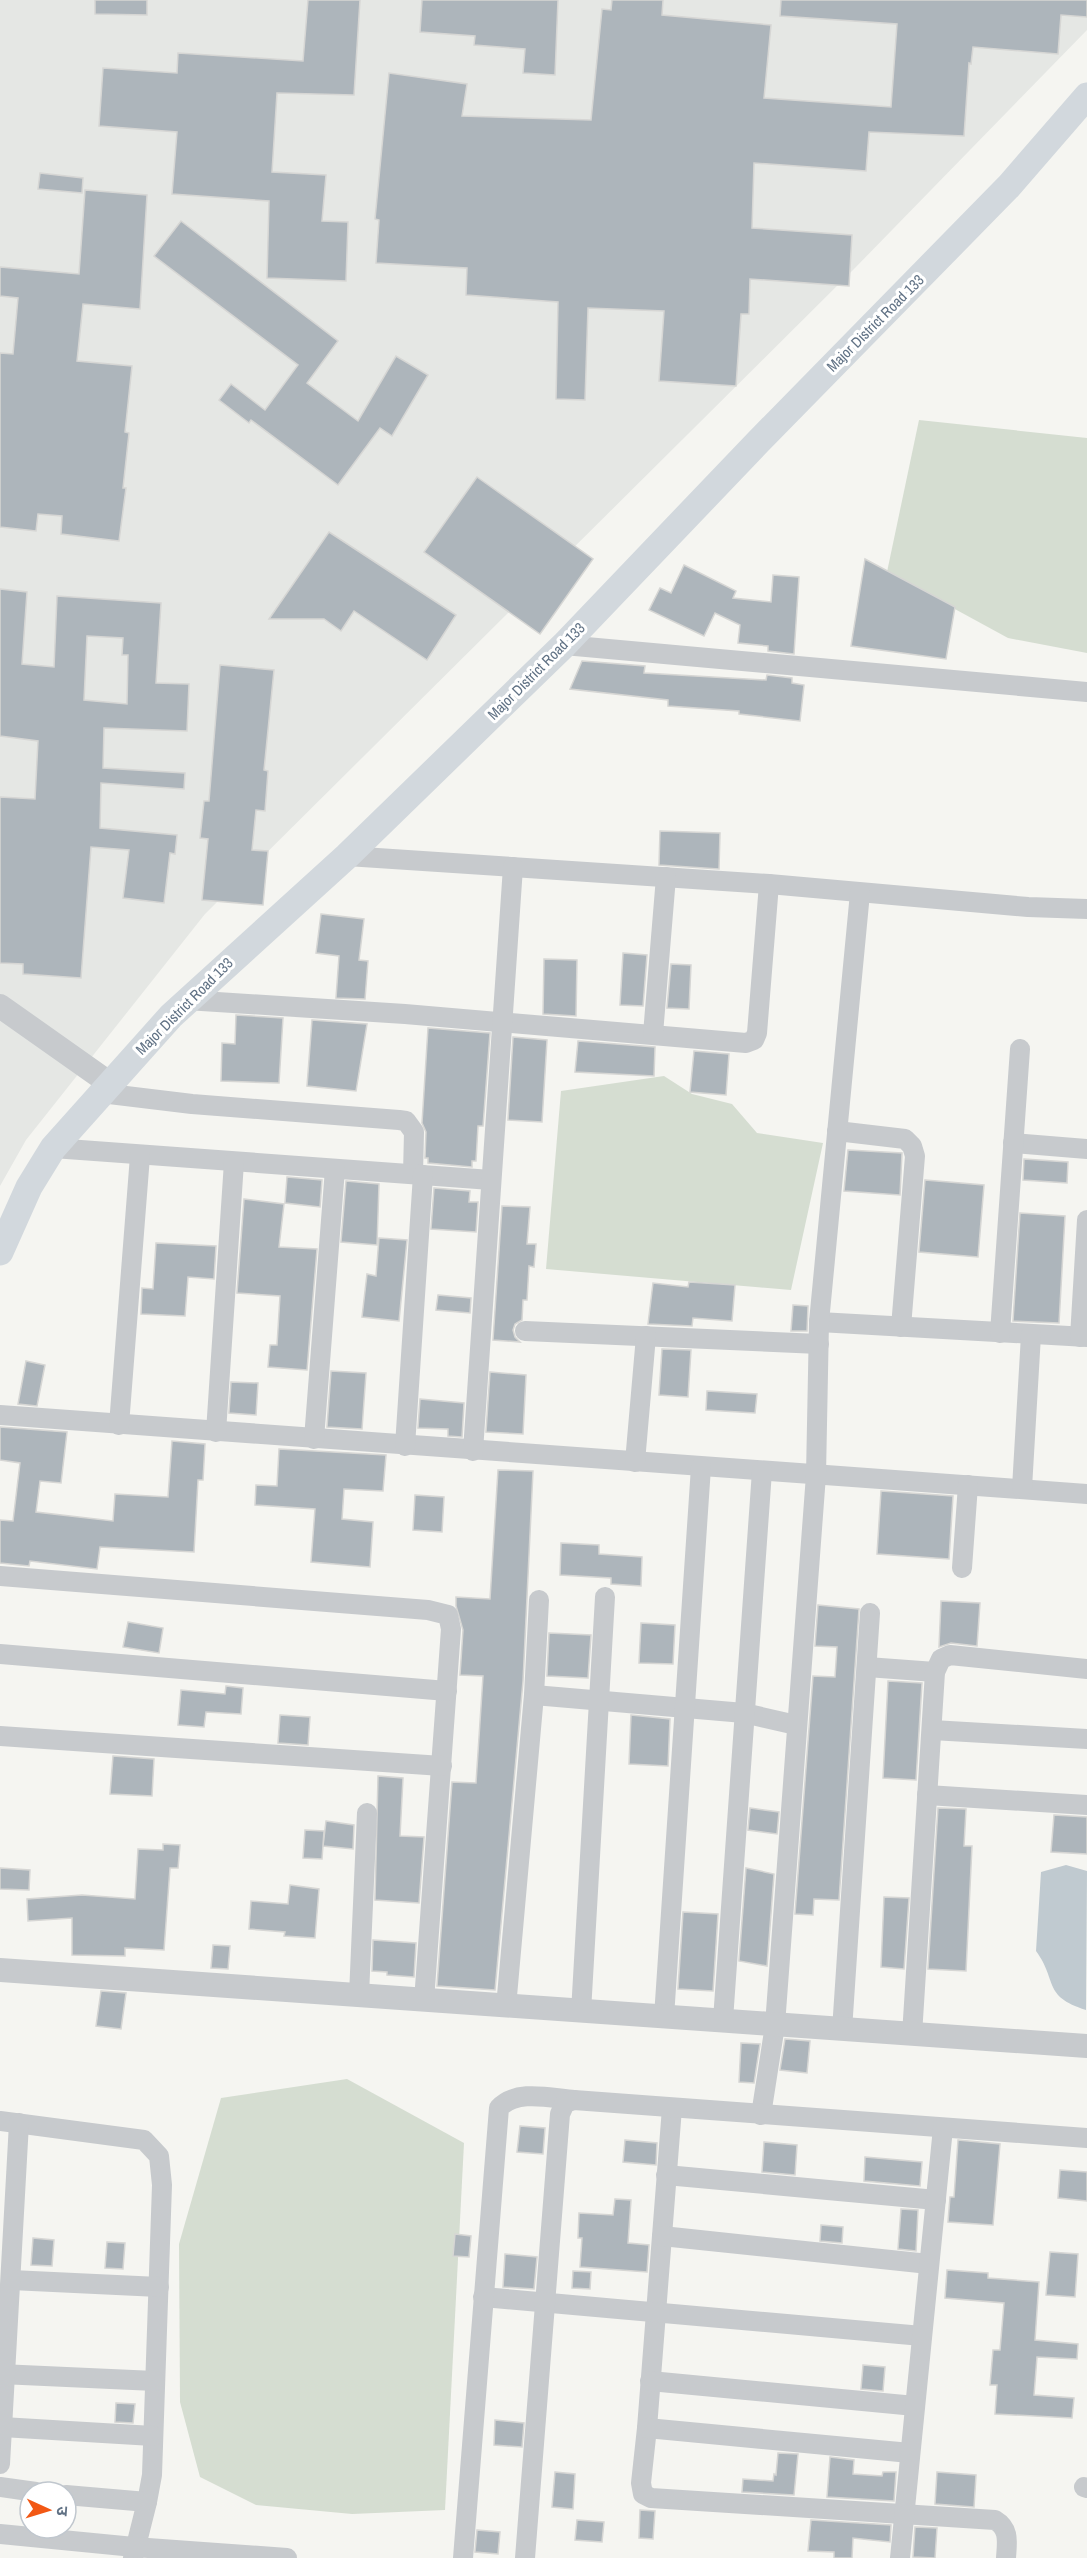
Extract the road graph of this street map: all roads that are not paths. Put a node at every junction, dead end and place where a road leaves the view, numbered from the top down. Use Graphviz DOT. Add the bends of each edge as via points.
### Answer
graph roads {
  1 [pos="1087,96"];
  2 [pos="564,645"];
  3 [pos="1087,692"];
  4 [pos="347,856"];
  5 [pos="513,867"];
  6 [pos="666,877"];
  7 [pos="769,884"];
  8 [pos="860,893"];
  9 [pos="1087,909"];
  10 [pos="186,1000"];
  11 [pos="0,1006"];
  12 [pos="502,1023"];
  13 [pos="653,1034"];
  14 [pos="1020,1049"];
  15 [pos="105,1088"];
  16 [pos="837,1131"];
  17 [pos="1013,1143"];
  18 [pos="53,1148"];
  19 [pos="1087,1149"];
  20 [pos="140,1156"];
  21 [pos="234,1162"];
  22 [pos="335,1169"];
  23 [pos="418,1175"];
  24 [pos="491,1180"];
  25 [pos="1087,1220"];
  26 [pos="0,1252"];
  27 [pos="819,1322"];
  28 [pos="902,1327"];
  29 [pos="525,1330"];
  30 [pos="1000,1333"];
  31 [pos="1031,1335"];
  32 [pos="646,1336"];
  33 [pos="1084,1337"];
  34 [pos="819,1344"];
  35 [pos="0,1415"];
  36 [pos="119,1425"];
  37 [pos="216,1432"];
  38 [pos="314,1439"];
  39 [pos="405,1446"];
  40 [pos="472,1451"];
  41 [pos="635,1462"];
  42 [pos="701,1467"];
  43 [pos="762,1471"];
  44 [pos="816,1475"];
  45 [pos="968,1485"];
  46 [pos="1022,1488"];
  47 [pos="1087,1494"];
  48 [pos="962,1568"];
  49 [pos="0,1576"];
  50 [pos="605,1597"];
  51 [pos="539,1600"];
  52 [pos="870,1613"];
  53 [pos="0,1654"];
  54 [pos="867,1667"];
  55 [pos="1087,1669"];
  56 [pos="935,1672"];
  57 [pos="447,1691"];
  58 [pos="534,1695"];
  59 [pos="599,1701"];
  60 [pos="685,1707"];
  61 [pos="744,1713"];
  62 [pos="796,1725"];
  63 [pos="932,1731"];
  64 [pos="0,1736"];
  65 [pos="1087,1739"];
  66 [pos="442,1766"];
  67 [pos="927,1795"];
  68 [pos="1087,1805"];
  69 [pos="367,1813"];
  70 [pos="0,1970"];
  71 [pos="358,1995"];
  72 [pos="424,2001"];
  73 [pos="506,2007"];
  74 [pos="581,2012"];
  75 [pos="664,2017"];
  76 [pos="723,2020"];
  77 [pos="775,2025"];
  78 [pos="842,2030"];
  79 [pos="912,2035"];
  80 [pos="1087,2046"];
  81 [pos="574,2100"];
  82 [pos="672,2108"];
  83 [pos="761,2115"];
  84 [pos="9,2122"];
  85 [pos="943,2128"];
  86 [pos="1087,2138"];
  87 [pos="666,2175"];
  88 [pos="936,2200"];
  89 [pos="662,2236"];
  90 [pos="929,2264"];
  91 [pos="11,2280"];
  92 [pos="159,2287"];
  93 [pos="483,2297"];
  94 [pos="545,2302"];
  95 [pos="655,2311"];
  96 [pos="922,2336"];
  97 [pos="2,2374"];
  98 [pos="155,2381"];
  99 [pos="650,2381"];
  100 [pos="915,2406"];
  101 [pos="2,2421"];
  102 [pos="647,2428"];
  103 [pos="153,2436"];
  104 [pos="910,2453"];
  105 [pos="0,2464"];
  106 [pos="0,2487"];
  107 [pos="18,2490"];
  108 [pos="78,2496"];
  109 [pos="147,2502"];
  110 [pos="904,2516"];
  111 [pos="0,2534"];
  112 [pos="134,2553"];
  113 [pos="230,2556"];
  114 [pos="287,2558"];
  115 [pos="463,2558"];
  116 [pos="525,2558"];
  117 [pos="900,2558"];
  118 [pos="1006,2558"];
  1 -- 2 [label="main road, Major District Road 133" via="1009,186"];
  2 -- 3 [label="street"];
  2 -- 4 [label="main road, Major District Road 133"];
  4 -- 5 [label="street"];
  4 -- 10 [label="main road, Major District Road 133"];
  5 -- 6 [label="street"];
  5 -- 12 [label="street"];
  6 -- 7 [label="street"];
  6 -- 13 [label="street"];
  7 -- 8 [label="street"];
  7 -- 13 [label="street" via="754,1040 746,1043"];
  8 -- 9 [label="street"];
  8 -- 16 [label="street"];
  10 -- 12 [label="street"];
  10 -- 15 [label="main road, Major District Road 133"];
  11 -- 15 [label="street"];
  12 -- 13 [label="street"];
  12 -- 24 [label="street"];
  14 -- 17 [label="street"];
  15 -- 18 [label="main road, Major District Road 133"];
  15 -- 23 [label="street" via="192,1104 399,1119 414,1132"];
  16 -- 27 [label="street"];
  16 -- 28 [label="street" via="905,1139 912,1146 915,1156"];
  17 -- 19 [label="street"];
  17 -- 30 [label="street"];
  18 -- 20 [label="street"];
  18 -- 26 [label="main road, Major District Road 133" via="29,1188"];
  20 -- 21 [label="street"];
  20 -- 36 [label="street"];
  21 -- 22 [label="street"];
  21 -- 37 [label="street"];
  22 -- 23 [label="street"];
  22 -- 38 [label="street"];
  23 -- 24 [label="street"];
  23 -- 39 [label="street"];
  24 -- 40 [label="street"];
  25 -- 33 [label="street"];
  27 -- 28 [label="street"];
  27 -- 34 [label="street"];
  28 -- 30 [label="street"];
  29 -- 32 [label="street"];
  30 -- 31 [label="street"];
  31 -- 33 [label="street"];
  31 -- 46 [label="street"];
  32 -- 34 [label="street"];
  32 -- 41 [label="street"];
  34 -- 44 [label="street"];
  35 -- 36 [label="street"];
  36 -- 37 [label="street"];
  37 -- 38 [label="street"];
  38 -- 39 [label="street"];
  39 -- 40 [label="street"];
  40 -- 41 [label="street"];
  41 -- 42 [label="street"];
  42 -- 43 [label="street"];
  42 -- 60 [label="street"];
  43 -- 44 [label="street"];
  43 -- 61 [label="street"];
  44 -- 45 [label="street"];
  44 -- 62 [label="street"];
  45 -- 46 [label="street"];
  45 -- 48 [label="street"];
  46 -- 47 [label="street"];
  49 -- 57 [label="street" via="443,1612 448,1615 451,1629"];
  50 -- 59 [label="street"];
  51 -- 58 [label="street"];
  52 -- 54 [label="street"];
  53 -- 57 [label="street"];
  54 -- 56 [label="street"];
  54 -- 78 [label="street"];
  55 -- 56 [label="street" via="950,1655 941,1659"];
  56 -- 63 [label="street"];
  57 -- 66 [label="street"];
  58 -- 59 [label="street"];
  58 -- 73 [label="street"];
  59 -- 60 [label="street"];
  59 -- 74 [label="street"];
  60 -- 61 [label="street"];
  60 -- 75 [label="street"];
  61 -- 62 [label="street"];
  61 -- 76 [label="street"];
  62 -- 77 [label="street"];
  63 -- 65 [label="street"];
  63 -- 67 [label="street"];
  64 -- 66 [label="street"];
  66 -- 72 [label="street"];
  67 -- 68 [label="street"];
  67 -- 79 [label="street"];
  69 -- 71 [label="street"];
  70 -- 71 [label="street"];
  71 -- 72 [label="street"];
  72 -- 73 [label="street"];
  73 -- 74 [label="street"];
  74 -- 75 [label="street"];
  75 -- 76 [label="street"];
  76 -- 77 [label="street"];
  77 -- 78 [label="street"];
  77 -- 83 [label="street"];
  78 -- 79 [label="street"];
  79 -- 80 [label="street"];
  81 -- 82 [label="street"];
  81 -- 93 [label="street" via="519,2096 507,2099 499,2108"];
  81 -- 94 [label="street" via="565,2103 560,2114"];
  82 -- 83 [label="street"];
  82 -- 87 [label="street"];
  83 -- 85 [label="street"];
  84 -- 91 [label="street"];
  84 -- 92 [label="street" via="144,2140 159,2156"];
  85 -- 86 [label="street"];
  85 -- 88 [label="street"];
  87 -- 88 [label="street"];
  87 -- 89 [label="street"];
  88 -- 90 [label="street"];
  89 -- 90 [label="street"];
  89 -- 95 [label="street"];
  90 -- 96 [label="street"];
  91 -- 92 [label="street"];
  91 -- 97 [label="street"];
  92 -- 98 [label="street"];
  93 -- 94 [label="street"];
  93 -- 115 [label="street"];
  94 -- 95 [label="street"];
  94 -- 116 [label="street"];
  95 -- 96 [label="street"];
  95 -- 99 [label="street"];
  96 -- 100 [label="street"];
  97 -- 98 [label="street"];
  97 -- 101 [label="street"];
  98 -- 103 [label="street"];
  99 -- 100 [label="street"];
  99 -- 102 [label="street"];
  100 -- 104 [label="street"];
  101 -- 103 [label="street"];
  101 -- 105 [label="street"];
  102 -- 104 [label="street"];
  102 -- 110 [label="street" via="641,2483 643,2494 651,2498"];
  103 -- 109 [label="street"];
  104 -- 110 [label="street"];
  106 -- 107 [label="street"];
  108 -- 109 [label="street"];
  109 -- 112 [label="street"];
  110 -- 117 [label="street"];
  110 -- 118 [label="street" via="995,2520 1008,2537"];
  111 -- 112 [label="street"];
  112 -- 113 [label="street"];
  113 -- 114 [label="street"];
}
